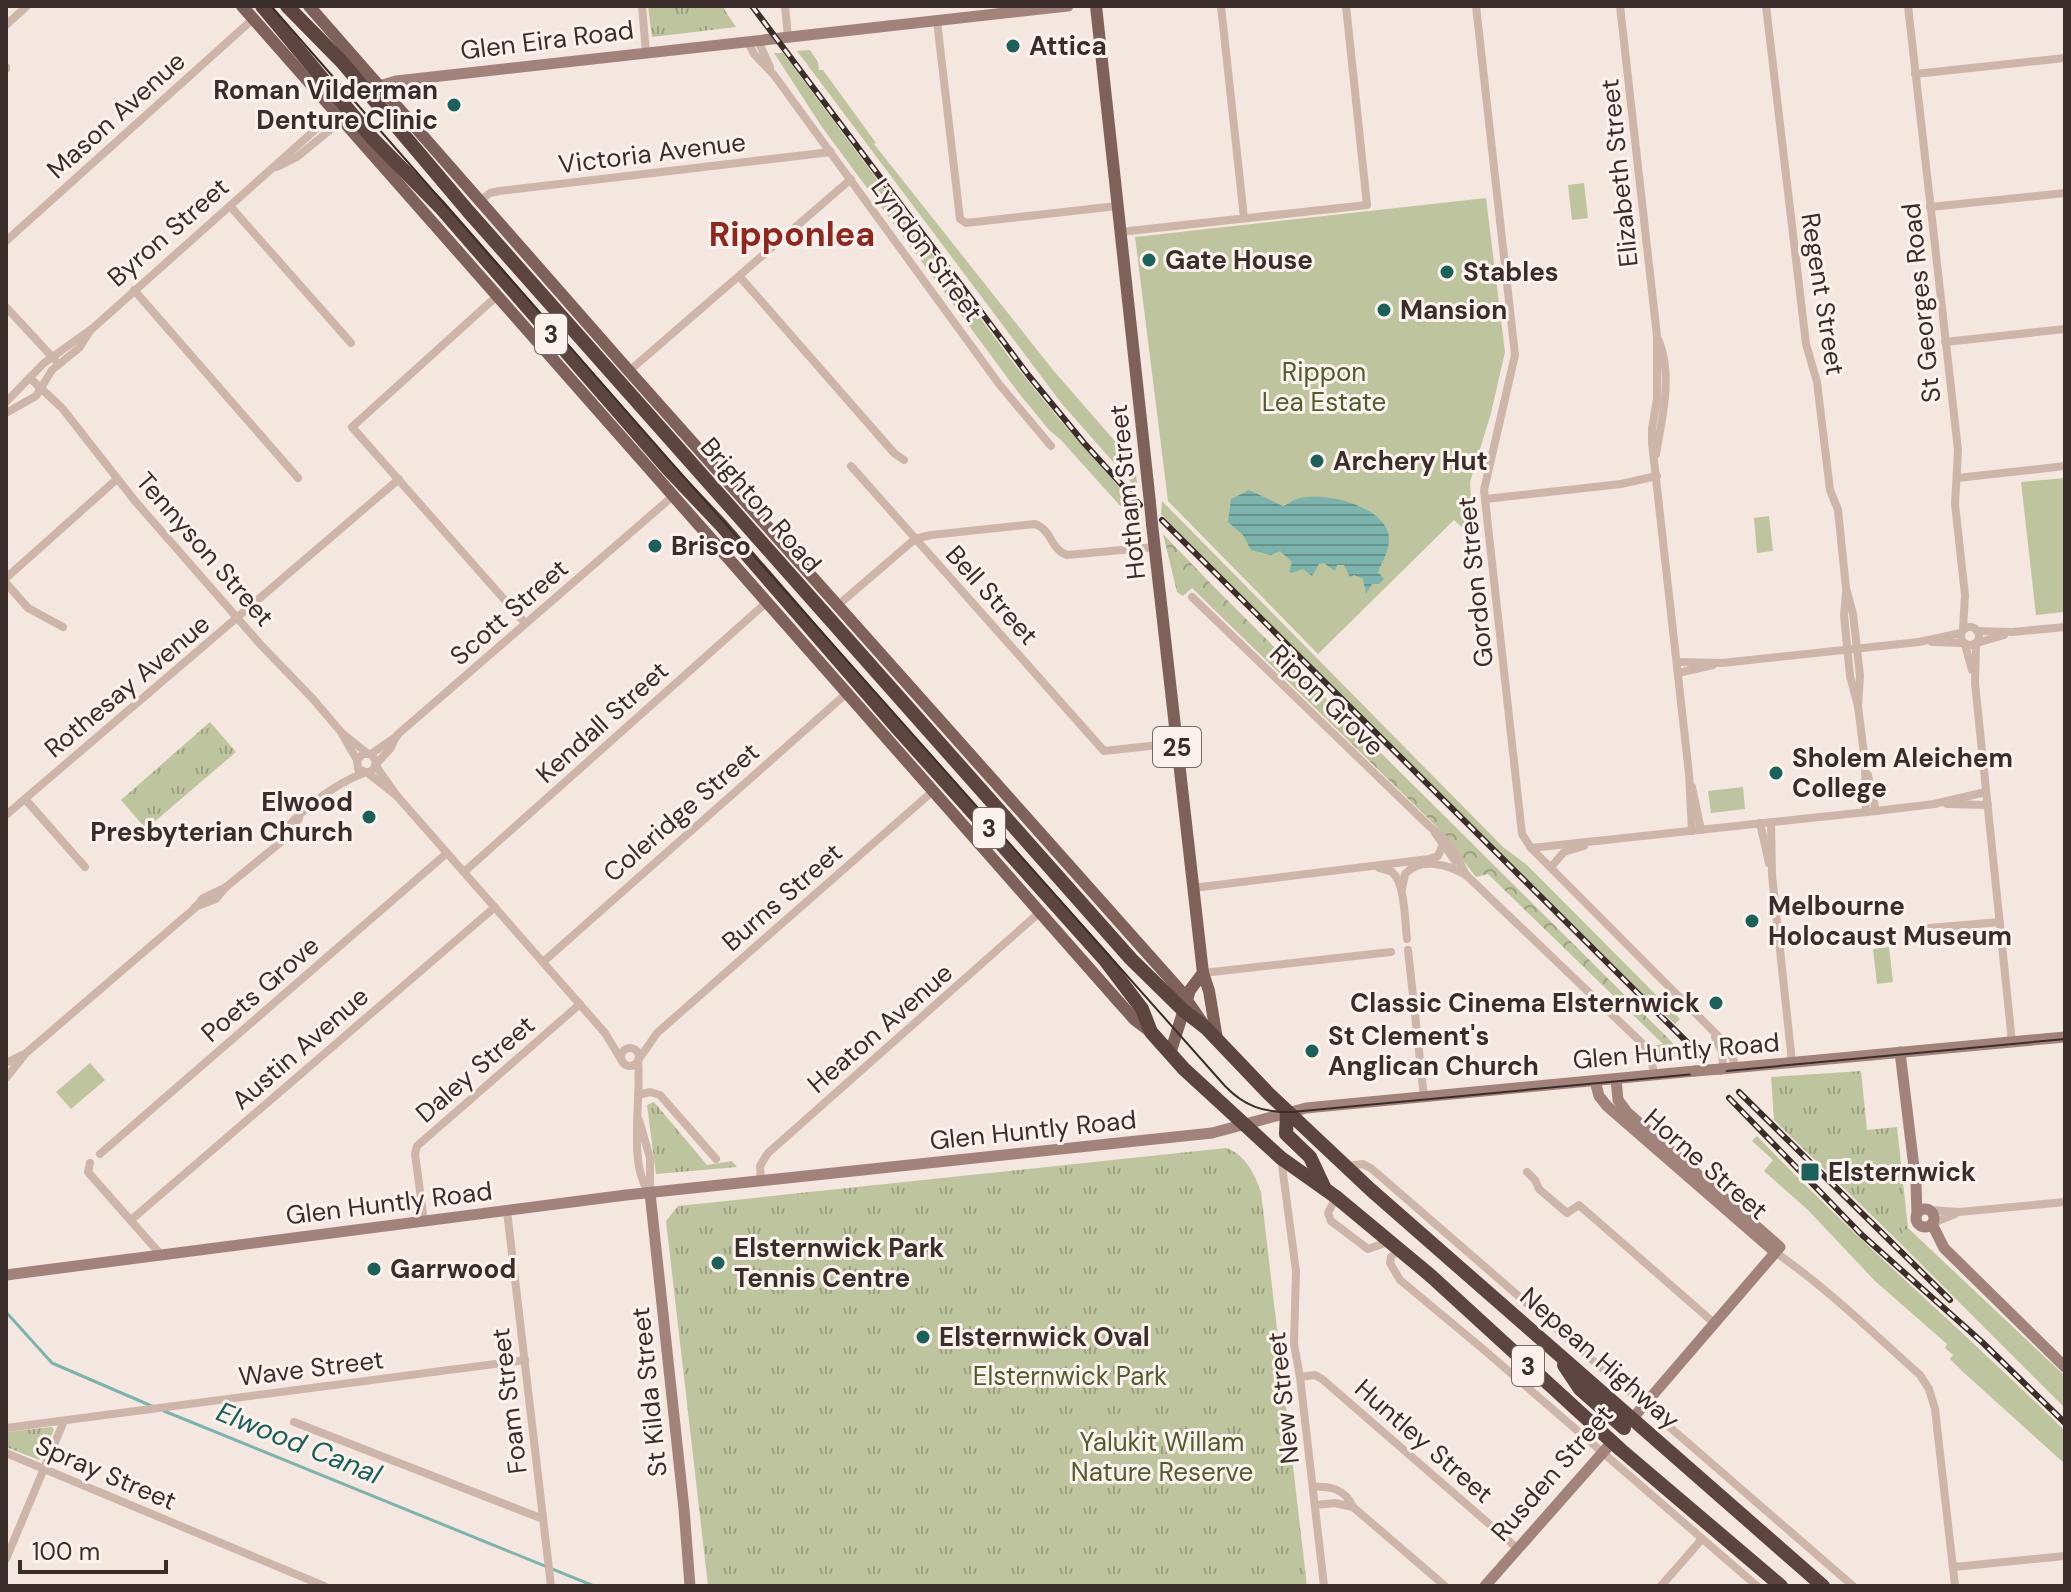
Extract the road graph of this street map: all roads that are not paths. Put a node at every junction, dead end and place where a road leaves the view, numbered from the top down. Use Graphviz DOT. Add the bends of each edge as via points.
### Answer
graph roads {
  1 [pos="27,6"];
  2 [pos="242,6"];
  3 [pos="262,6"];
  4 [pos="287,6"];
  5 [pos="309,6"];
  6 [pos="642,6"];
  7 [pos="785,6"];
  8 [pos="1068,6"];
  9 [pos="1096,6"];
  10 [pos="1221,6"];
  11 [pos="1346,6"];
  12 [pos="1476,6"];
  13 [pos="1620,6"];
  14 [pos="1766,6"];
  15 [pos="1908,6"];
  16 [pos="253,19"];
  17 [pos="937,21"];
  18 [pos="6,25"];
  19 [pos="788,37"];
  20 [pos="753,41"];
  21 [pos="646,53"];
  22 [pos="2065,58"];
  23 [pos="1915,74"];
  24 [pos="373,89"];
  25 [pos="342,113"];
  26 [pos="831,152"];
  27 [pos="851,179"];
  28 [pos="2065,193"];
  29 [pos="480,201"];
  30 [pos="230,206"];
  31 [pos="1117,206"];
  32 [pos="1930,207"];
  33 [pos="1244,218"];
  34 [pos="453,222"];
  35 [pos="1120,232"];
  36 [pos="6,241"];
  37 [pos="461,254"];
  38 [pos="740,277"];
  39 [pos="134,290"];
  40 [pos="497,296"];
  41 [pos="6,307"];
  42 [pos="572,329"];
  43 [pos="2065,329"];
  44 [pos="533,336"];
  45 [pos="557,341"];
  46 [pos="1945,342"];
  47 [pos="351,343"];
  48 [pos="55,360"];
  49 [pos="629,371"];
  50 [pos="586,372"];
  51 [pos="31,379"];
  52 [pos="40,390"];
  53 [pos="6,401"];
  54 [pos="17,407"];
  55 [pos="595,407"];
  56 [pos="6,413"];
  57 [pos="1051,446"];
  58 [pos="904,460"];
  59 [pos="851,466"];
  60 [pos="2065,466"];
  61 [pos="298,478"];
  62 [pos="1957,478"];
  63 [pos="117,479"];
  64 [pos="399,479"];
  65 [pos="1657,480"];
  66 [pos="673,496"];
  67 [pos="1485,499"];
  68 [pos="712,539"];
  69 [pos="915,539"];
  70 [pos="763,544"];
  71 [pos="1155,547"];
  72 [pos="791,554"];
  73 [pos="748,556"];
  74 [pos="6,580"];
  75 [pos="1965,595"];
  76 [pos="1192,597"];
  77 [pos="767,602"];
  78 [pos="837,606"];
  79 [pos="238,619"];
  80 [pos="525,623"];
  81 [pos="63,627"];
  82 [pos="2065,627"];
  83 [pos="1976,630"];
  84 [pos="1962,631"];
  85 [pos="815,632"];
  86 [pos="2012,632"];
  87 [pos="1919,642"];
  88 [pos="1976,643"];
  89 [pos="1964,644"];
  90 [pos="1852,649"];
  91 [pos="1677,662"];
  92 [pos="1722,663"];
  93 [pos="823,665"];
  94 [pos="1678,673"];
  95 [pos="1975,683"];
  96 [pos="847,693"];
  97 [pos="937,718"];
  98 [pos="341,732"];
  99 [pos="397,735"];
  100 [pos="1177,743"];
  101 [pos="940,744"];
  102 [pos="369,754"];
  103 [pos="357,760"];
  104 [pos="1865,762"];
  105 [pos="376,765"];
  106 [pos="366,773"];
  107 [pos="337,785"];
  108 [pos="933,791"];
  109 [pos="1986,792"];
  110 [pos="397,796"];
  111 [pos="25,799"];
  112 [pos="1934,804"];
  113 [pos="1988,805"];
  114 [pos="1876,811"];
  115 [pos="1866,812"];
  116 [pos="1001,814"];
  117 [pos="6,815"];
  118 [pos="957,817"];
  119 [pos="1771,822"];
  120 [pos="1760,823"];
  121 [pos="987,826"];
  122 [pos="1696,831"];
  123 [pos="1435,832"];
  124 [pos="1596,842"];
  125 [pos="1443,844"];
  126 [pos="1531,848"];
  127 [pos="447,853"];
  128 [pos="85,867"];
  129 [pos="1551,867"];
  130 [pos="1374,868"];
  131 [pos="464,872"];
  132 [pos="1466,875"];
  133 [pos="1772,875"];
  134 [pos="1193,888"];
  135 [pos="1402,893"];
  136 [pos="495,907"];
  137 [pos="1040,912"];
  138 [pos="2000,922"];
  139 [pos="1929,928"];
  140 [pos="1407,939"];
  141 [pos="1408,950"];
  142 [pos="1391,952"];
  143 [pos="543,962"];
  144 [pos="1203,973"];
  145 [pos="580,1004"];
  146 [pos="1186,1004"];
  147 [pos="1151,1032"];
  148 [pos="605,1033"];
  149 [pos="657,1033"];
  150 [pos="1211,1033"];
  151 [pos="2065,1037"];
  152 [pos="2012,1042"];
  153 [pos="629,1049"];
  154 [pos="1900,1052"];
  155 [pos="26,1053"];
  156 [pos="1170,1054"];
  157 [pos="638,1060"];
  158 [pos="1792,1062"];
  159 [pos="6,1063"];
  160 [pos="624,1063"];
  161 [pos="1726,1068"];
  162 [pos="1654,1075"];
  163 [pos="6,1078"];
  164 [pos="1616,1079"];
  165 [pos="1595,1081"];
  166 [pos="638,1095"];
  167 [pos="1424,1097"];
  168 [pos="1287,1112"];
  169 [pos="1243,1125"];
  170 [pos="1635,1125"];
  171 [pos="100,1154"];
  172 [pos="1281,1158"];
  173 [pos="716,1159"];
  174 [pos="90,1163"];
  175 [pos="1346,1167"];
  176 [pos="1527,1172"];
  177 [pos="761,1181"];
  178 [pos="650,1193"];
  179 [pos="1331,1193"];
  180 [pos="1405,1198"];
  181 [pos="2065,1202"];
  182 [pos="507,1211"];
  183 [pos="1398,1213"];
  184 [pos="1926,1218"];
  185 [pos="131,1220"];
  186 [pos="424,1221"];
  187 [pos="1393,1246"];
  188 [pos="1778,1250"];
  189 [pos="161,1255"];
  190 [pos="6,1275"];
  191 [pos="1714,1323"];
  192 [pos="525,1360"];
  193 [pos="2065,1367"];
  194 [pos="1300,1377"];
  195 [pos="1644,1404"];
  196 [pos="64,1421"];
  197 [pos="294,1422"];
  198 [pos="1628,1423"];
  199 [pos="6,1428"];
  200 [pos="1613,1441"];
  201 [pos="6,1453"];
  202 [pos="1602,1454"];
  203 [pos="44,1468"];
  204 [pos="1313,1487"];
  205 [pos="1315,1505"];
  206 [pos="1353,1507"];
  207 [pos="543,1519"];
  208 [pos="1702,1539"];
  209 [pos="1518,1549"];
  210 [pos="2065,1556"];
  211 [pos="6,1559"];
  212 [pos="1954,1567"];
  213 [pos="324,1586"];
  214 [pos="551,1586"];
  215 [pos="690,1586"];
  216 [pos="1324,1586"];
  217 [pos="1445,1586"];
  218 [pos="1485,1586"];
  219 [pos="1661,1586"];
  220 [pos="1757,1586"];
  221 [pos="1781,1586"];
  222 [pos="1823,1586"];
  223 [pos="1853,1586"];
  224 [pos="1955,1586"];
  1 -- 18 [label="street"];
  2 -- 16 [label="main road, Brighton Road"];
  3 -- 25 [label="highway, Brighton Road / 3"];
  4 -- 24 [label="highway, Brighton Road / 3"];
  5 -- 24 [label="main road, Brighton Road"];
  6 -- 21 [label="street"];
  7 -- 19 [label="street"];
  8 -- 17 [label="main road, Glen Eira Road"];
  9 -- 31 [label="main road, Hotham Street / 25"];
  10 -- 33 [label="street"];
  11 -- 33 [label="street" via="1367,205"];
  12 -- 67 [label="street, Gordon Street" via="1515,355"];
  13 -- 65 [label="street, Elizabeth Street" via="1657,336 1652,429"];
  14 -- 90 [label="street, Regent Street" via="1806,344 1817,382 1853,614"];
  15 -- 23 [label="street, St Georges Road"];
  16 -- 25 [label="main road, Brighton Road"];
  16 -- 36 [label="street, Mason Avenue"];
  17 -- 19 [label="main road, Glen Eira Road"];
  17 -- 31 [label="street" via="960,219 966,223"];
  19 -- 20 [label="main road, Glen Eira Road"];
  20 -- 21 [label="main road, Glen Eira Road"];
  20 -- 26 [label="street, Lyndon Street"];
  21 -- 24 [label="main road, Glen Eira Road" via="396,81"];
  22 -- 23 [label="street"];
  23 -- 32 [label="street, St Georges Road"];
  24 -- 25 [label="highway, Glen Eira Road"];
  24 -- 29 [label="main road, Brighton Road"];
  24 -- 42 [label="highway, Brighton Road / 3" via="429,167"];
  25 -- 30 [label="street, Byron Street" via="291,161 272,170"];
  25 -- 34 [label="highway, Brighton Road / 3"];
  25 -- 37 [label="main road, Brighton Road"];
  26 -- 27 [label="street, Lyndon Street"];
  26 -- 29 [label="street, Victoria Avenue" via="499,191"];
  27 -- 38 [label="street"];
  27 -- 57 [label="street, Lyndon Street" via="999,384"];
  28 -- 32 [label="street"];
  29 -- 49 [label="main road, Brighton Road"];
  30 -- 39 [label="street, Byron Street"];
  30 -- 47 [label="street"];
  31 -- 35 [label="main road, Hotham Street / 25"];
  32 -- 46 [label="street, St Georges Road"];
  33 -- 35 [label="street"];
  34 -- 37 [label="main road"];
  34 -- 45 [label="highway, Brighton Road / 3"];
  35 -- 71 [label="main road, Hotham Street / 25, bridge"];
  37 -- 40 [label="main road, Brighton Road"];
  38 -- 49 [label="street"];
  38 -- 58 [label="street"];
  39 -- 48 [label="street, Byron Street" via="81,346"];
  39 -- 61 [label="street"];
  40 -- 44 [label="main road, Brighton Road"];
  40 -- 64 [label="street" via="352,427"];
  41 -- 48 [label="street"];
  42 -- 45 [label="highway"];
  42 -- 70 [label="highway, Brighton Road / 3"];
  43 -- 46 [label="street"];
  44 -- 45 [label="main road"];
  44 -- 55 [label="main road, Brighton Road"];
  45 -- 50 [label="highway, Brighton Road / 3"];
  46 -- 62 [label="street, St Georges Road"];
  48 -- 51 [label="street, Byron Street"];
  48 -- 52 [label="street, Byron Street"];
  49 -- 72 [label="main road, Brighton Road"];
  50 -- 55 [label="main road"];
  50 -- 73 [label="highway, Brighton Road / 3"];
  51 -- 52 [label="street, Tennyson Street"];
  51 -- 53 [label="street, Byron Street"];
  52 -- 54 [label="street, Byron Street"];
  52 -- 63 [label="street, Tennyson Street" via="62,408"];
  53 -- 54 [label="street"];
  54 -- 56 [label="street, Byron Street"];
  55 -- 66 [label="main road, Brighton Road"];
  59 -- 69 [label="street, Bell Street"];
  60 -- 62 [label="street"];
  62 -- 75 [label="street, St Georges Road"];
  63 -- 74 [label="street"];
  63 -- 79 [label="street, Tennyson Street"];
  64 -- 79 [label="street, Rothesay Avenue"];
  64 -- 80 [label="street"];
  65 -- 67 [label="street"];
  65 -- 91 [label="street, Elizabeth Street"];
  66 -- 68 [label="main road, Brighton Road"];
  66 -- 80 [label="street, Scott Street"];
  67 -- 126 [label="street, Gordon Street" via="1520,825"];
  68 -- 73 [label="main road"];
  68 -- 77 [label="main road, Brighton Road"];
  69 -- 71 [label="street" via="1035,524 1067,555"];
  69 -- 78 [label="street"];
  69 -- 100 [label="street, Bell Street" via="1104,751"];
  70 -- 72 [label="main road"];
  70 -- 73 [label="highway"];
  70 -- 101 [label="highway, Brighton Road / 3"];
  71 -- 100 [label="main road, Hotham Street / 25"];
  72 -- 78 [label="main road, Brighton Road"];
  73 -- 85 [label="highway, Brighton Road / 3"];
  74 -- 81 [label="street" via="28,608"];
  75 -- 83 [label="street, St Georges Road"];
  75 -- 84 [label="street, St Georges Road"];
  76 -- 123 [label="street, Ripon Grove"];
  77 -- 93 [label="main road, Brighton Road"];
  77 -- 131 [label="street, Kendall Street"];
  78 -- 97 [label="main road, Brighton Road"];
  79 -- 98 [label="street, Tennyson Street"];
  79 -- 111 [label="street, Rothesay Avenue"];
  80 -- 99 [label="street, Scott Street"];
  82 -- 86 [label="street"];
  83 -- 84 [label="street"];
  83 -- 86 [label="street"];
  83 -- 88 [label="street, St Georges Road"];
  84 -- 87 [label="street"];
  84 -- 89 [label="street, St Georges Road"];
  85 -- 93 [label="main road"];
  85 -- 121 [label="highway, Brighton Road / 3"];
  86 -- 88 [label="street"];
  87 -- 89 [label="street"];
  87 -- 90 [label="street"];
  88 -- 89 [label="street"];
  88 -- 95 [label="street"];
  89 -- 95 [label="street"];
  90 -- 92 [label="street"];
  90 -- 104 [label="street, Regent Street" via="1850,676"];
  91 -- 92 [label="street"];
  91 -- 94 [label="street, Elizabeth Street"];
  92 -- 94 [label="street"];
  93 -- 96 [label="main road, Brighton Road"];
  94 -- 122 [label="street, Elizabeth Street"];
  95 -- 109 [label="street"];
  96 -- 108 [label="main road, Brighton Road"];
  96 -- 143 [label="street, Coleridge Street"];
  97 -- 101 [label="main road"];
  97 -- 146 [label="main road, Brighton Road"];
  98 -- 102 [label="street"];
  98 -- 103 [label="street"];
  99 -- 102 [label="street"];
  99 -- 105 [label="street, Scott Street"];
  100 -- 134 [label="main road, Hotham Street / 25"];
  101 -- 116 [label="highway, Brighton Road / 3"];
  102 -- 103 [label="street"];
  102 -- 105 [label="street"];
  103 -- 106 [label="street" via="358,769"];
  103 -- 107 [label="street"];
  104 -- 114 [label="street, Regent Street"];
  104 -- 115 [label="street, Regent Street"];
  105 -- 106 [label="street, Scott Street"];
  105 -- 110 [label="street"];
  106 -- 107 [label="street, Scott Street"];
  106 -- 110 [label="street"];
  107 -- 155 [label="street" via="288,825 276,845 216,899 195,908"];
  108 -- 118 [label="main road, Brighton Road"];
  108 -- 149 [label="street, Burns Street"];
  109 -- 112 [label="street"];
  109 -- 113 [label="street"];
  110 -- 127 [label="street"];
  111 -- 117 [label="street, Rothesay Avenue"];
  111 -- 128 [label="street"];
  112 -- 113 [label="street"];
  112 -- 114 [label="street"];
  113 -- 138 [label="street"];
  114 -- 115 [label="street"];
  115 -- 119 [label="street"];
  116 -- 121 [label="highway"];
  116 -- 146 [label="highway, Brighton Road / 3" via="1111,938"];
  118 -- 121 [label="main road"];
  118 -- 137 [label="main road, Brighton Road"];
  119 -- 120 [label="street"];
  119 -- 133 [label="street"];
  120 -- 122 [label="street"];
  120 -- 133 [label="street"];
  121 -- 147 [label="highway, Brighton Road / 3" via="1115,972 1142,1009"];
  122 -- 124 [label="street"];
  123 -- 125 [label="street, Ripon Grove"];
  123 -- 132 [label="street, Ripon Grove" via="1451,845"];
  124 -- 126 [label="street"];
  124 -- 129 [label="street" via="1564,852"];
  125 -- 130 [label="street" via="1433,858"];
  125 -- 132 [label="street, Ripon Grove"];
  126 -- 129 [label="street, Gordon Street"];
  127 -- 131 [label="street"];
  127 -- 171 [label="street, Poets Grove"];
  129 -- 161 [label="street, Gordon Street" via="1730,1048"];
  130 -- 134 [label="street"];
  130 -- 135 [label="street" via="1393,873"];
  131 -- 136 [label="street"];
  132 -- 135 [label="street" via="1443,864 1413,867 1404,875"];
  132 -- 162 [label="street, Ripon Grove" via="1646,1047"];
  133 -- 158 [label="street"];
  134 -- 144 [label="main road, Hotham Street / 25"];
  135 -- 140 [label="street"];
  136 -- 143 [label="street"];
  136 -- 185 [label="street, Austin Avenue"];
  137 -- 147 [label="main road, Brighton Road"];
  137 -- 177 [label="street, Heaton Avenue" via="768,1153 760,1166"];
  138 -- 139 [label="street"];
  138 -- 152 [label="street"];
  141 -- 167 [label="street"];
  142 -- 144 [label="street"];
  143 -- 145 [label="street"];
  144 -- 146 [label="main road"];
  144 -- 150 [label="main road, Hotham Street / 25"];
  145 -- 148 [label="street"];
  145 -- 186 [label="street, Daley Street" via="417,1146"];
  146 -- 150 [label="highway, Brighton Road / 3"];
  146 -- 156 [label="main road"];
  147 -- 156 [label="highway, Brighton Road / 3"];
  148 -- 153 [label="street"];
  148 -- 160 [label="street"];
  149 -- 153 [label="street, Burns Street"];
  149 -- 157 [label="street, Burns Street"];
  150 -- 168 [label="highway, Brighton Road / 3"];
  151 -- 152 [label="main road, Glen Huntly Road"];
  152 -- 154 [label="main road, Glen Huntly Road"];
  153 -- 157 [label="street" via="638,1053"];
  153 -- 160 [label="street" via="622,1055"];
  154 -- 158 [label="main road, Glen Huntly Road"];
  154 -- 184 [label="main road" via="1916,1184"];
  155 -- 159 [label="street"];
  155 -- 163 [label="street"];
  156 -- 169 [label="highway, Brighton Road / 3"];
  157 -- 160 [label="street"];
  157 -- 166 [label="street"];
  158 -- 161 [label="main road, Glen Huntly Road"];
  160 -- 166 [label="street"];
  161 -- 162 [label="main road, Glen Huntly Road, bridge"];
  162 -- 164 [label="main road, Glen Huntly Road"];
  164 -- 165 [label="main road, Glen Huntly Road"];
  164 -- 170 [label="main road, Horne Street" via="1619,1101"];
  165 -- 167 [label="main road, Glen Huntly Road"];
  165 -- 170 [label="main road, Horne Street" via="1602,1100"];
  166 -- 173 [label="street" via="660,1095"];
  166 -- 178 [label="street, St Kilda Street" via="637,1142 642,1180"];
  167 -- 168 [label="main road, Glen Huntly Road"];
  168 -- 169 [label="main road, Glen Huntly Road"];
  168 -- 175 [label="highway, Nepean Highway / 3"];
  168 -- 179 [label="highway" via="1287,1135 1310,1157"];
  169 -- 172 [label="highway, Nepean Highway / 3"];
  169 -- 177 [label="main road, Glen Huntly Road" via="1212,1133"];
  170 -- 188 [label="main road, Horne Street"];
  172 -- 179 [label="highway, Nepean Highway / 3"];
  172 -- 194 [label="street, New Street" via="1297,1280 1294,1344"];
  174 -- 185 [label="street" via="88,1172"];
  175 -- 180 [label="street" via="1367,1165"];
  175 -- 183 [label="highway, Nepean Highway / 3"];
  176 -- 191 [label="street" via="1567,1213 1579,1205"];
  177 -- 178 [label="main road, Glen Huntly Road"];
  178 -- 182 [label="main road, Glen Huntly Road"];
  178 -- 215 [label="main road, St Kilda Street"];
  179 -- 187 [label="highway, Nepean Highway / 3"];
  179 -- 187 [label="street" via="1331,1221 1368,1249"];
  180 -- 183 [label="street"];
  180 -- 195 [label="street"];
  181 -- 184 [label="street"];
  182 -- 186 [label="main road, Glen Huntly Road"];
  182 -- 192 [label="street, Foam Street"];
  183 -- 198 [label="highway, Nepean Highway / 3" via="1558,1354 1580,1389"];
  184 -- 193 [label="main road" via="1944,1248"];
  185 -- 189 [label="street"];
  186 -- 189 [label="main road, Glen Huntly Road"];
  187 -- 200 [label="highway, Nepean Highway / 3"];
  187 -- 202 [label="street" via="1390,1263 1400,1280"];
  188 -- 191 [label="main road, Rusden Street"];
  188 -- 212 [label="street, Horne Street" via="1920,1375 1929,1389"];
  189 -- 190 [label="main road, Glen Huntly Road"];
  191 -- 195 [label="main road, Rusden Street"];
  192 -- 196 [label="street, Wave Street"];
  192 -- 207 [label="street, Foam Street"];
  194 -- 204 [label="street, New Street"];
  194 -- 209 [label="street, Huntley Street" via="1319,1377"];
  195 -- 198 [label="main road, Rusden Street"];
  195 -- 223 [label="street"];
  196 -- 199 [label="street, Wave Street"];
  196 -- 203 [label="street"];
  197 -- 207 [label="street"];
  198 -- 200 [label="highway, Rusden Street"];
  198 -- 222 [label="highway, Nepean Highway"];
  200 -- 202 [label="main road, Rusden Street"];
  200 -- 221 [label="highway, Nepean Highway / 3"];
  201 -- 203 [label="street, Spray Street"];
  202 -- 208 [label="street"];
  202 -- 209 [label="main road, Rusden Street"];
  203 -- 211 [label="street"];
  203 -- 213 [label="street, Spray Street"];
  204 -- 205 [label="street, New Street"];
  204 -- 206 [label="street" via="1341,1491"];
  205 -- 206 [label="street"];
  205 -- 216 [label="street, New Street"];
  206 -- 217 [label="street"];
  207 -- 214 [label="street, Foam Street"];
  208 -- 219 [label="street"];
  208 -- 220 [label="street"];
  209 -- 218 [label="main road, Rusden Street"];
  210 -- 212 [label="street"];
  212 -- 224 [label="street"];
}
